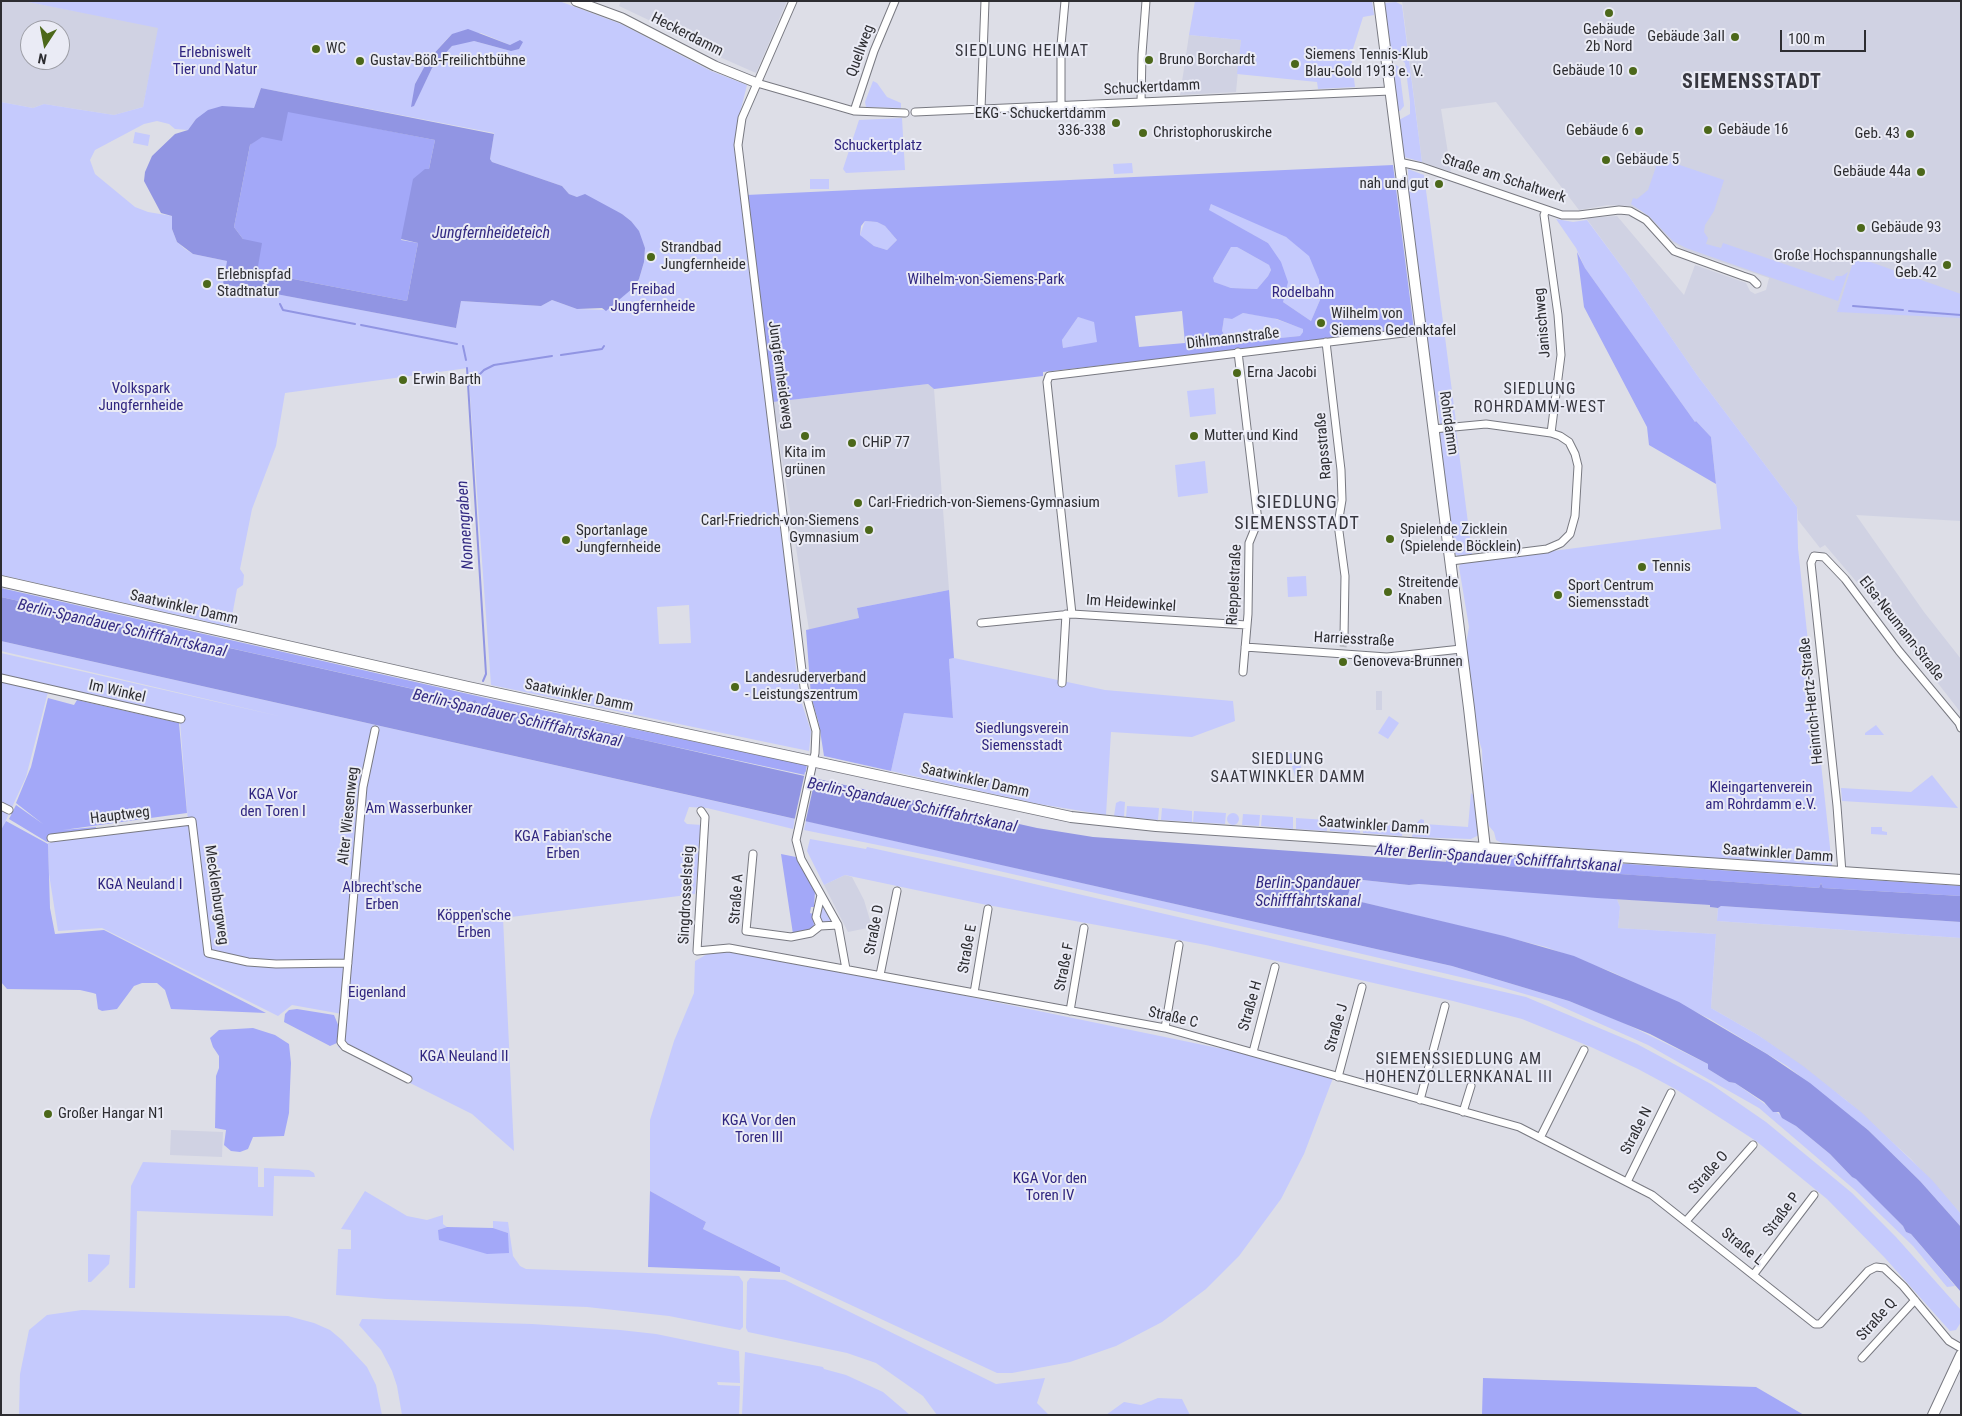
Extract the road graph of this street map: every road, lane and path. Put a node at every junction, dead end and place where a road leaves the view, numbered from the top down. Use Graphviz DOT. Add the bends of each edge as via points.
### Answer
graph roads {
  1 [pos="576,1"];
  2 [pos="793,1"];
  3 [pos="895,1"];
  4 [pos="985,1"];
  5 [pos="1064,1"];
  6 [pos="1146,1"];
  7 [pos="1379,1"];
  8 [pos="757,82"];
  9 [pos="1390,91"];
  10 [pos="1141,102"];
  11 [pos="1061,106"];
  12 [pos="981,109"];
  13 [pos="854,111"];
  14 [pos="915,112"];
  15 [pos="905,113"];
  16 [pos="1399,162"];
  17 [pos="1546,210"];
  18 [pos="1757,284"];
  19 [pos="1420,331"];
  20 [pos="1326,342"];
  21 [pos="1238,352"];
  22 [pos="1049,376"];
  23 [pos="1434,429"];
  24 [pos="1551,433"];
  25 [pos="1814,556"];
  26 [pos="1450,561"];
  27 [pos="1,581"];
  28 [pos="1069,614"];
  29 [pos="981,623"];
  30 [pos="1247,625"];
  31 [pos="1344,638"];
  32 [pos="1245,647"];
  33 [pos="1461,649"];
  34 [pos="1243,672"];
  35 [pos="1,678"];
  36 [pos="1062,683"];
  37 [pos="181,720"];
  38 [pos="1961,728"];
  39 [pos="375,730"];
  40 [pos="813,764"];
  41 [pos="1,806"];
  42 [pos="9,810"];
  43 [pos="701,811"];
  44 [pos="192,822"];
  45 [pos="51,838"];
  46 [pos="1485,848"];
  47 [pos="753,854"];
  48 [pos="1842,873"];
  49 [pos="1961,880"];
  50 [pos="897,891"];
  51 [pos="821,895"];
  52 [pos="988,909"];
  53 [pos="838,925"];
  54 [pos="820,926"];
  55 [pos="1084,928"];
  56 [pos="1179,945"];
  57 [pos="348,963"];
  58 [pos="1275,967"];
  59 [pos="846,969"];
  60 [pos="880,975"];
  61 [pos="1362,987"];
  62 [pos="974,993"];
  63 [pos="1445,1006"];
  64 [pos="1070,1011"];
  65 [pos="1165,1028"];
  66 [pos="1584,1050"];
  67 [pos="1252,1052"];
  68 [pos="1338,1077"];
  69 [pos="408,1079"];
  70 [pos="1471,1086"];
  71 [pos="1671,1093"];
  72 [pos="1420,1100"];
  73 [pos="1463,1112"];
  74 [pos="1541,1136"];
  75 [pos="1753,1145"];
  76 [pos="1627,1182"];
  77 [pos="1814,1195"];
  78 [pos="1687,1220"];
  79 [pos="1754,1274"];
  80 [pos="1915,1300"];
  81 [pos="1961,1348"];
  82 [pos="1961,1355"];
  83 [pos="1862,1358"];
  84 [pos="1933,1415"];
  1 -- 8 [label="street, Heckerdamm" via="622,18 715,66"];
  2 -- 8 [label="street, Jungfernheideweg"];
  3 -- 13 [label="street, Quellweg"];
  4 -- 12 [label="street"];
  5 -- 11 [label="street"];
  6 -- 10 [label="street"];
  7 -- 9 [label="main road, Rohrdamm"];
  8 -- 13 [label="street"];
  8 -- 40 [label="street, Jungfernheideweg" via="740,129 740,162 804,687 816,730"];
  9 -- 10 [label="street, Schuckertdamm"];
  9 -- 16 [label="main road, Rohrdamm"];
  10 -- 11 [label="street, Schuckertdamm"];
  11 -- 12 [label="street, Schuckertdamm"];
  12 -- 14 [label="street, Schuckertdamm"];
  13 -- 15 [label="street"];
  16 -- 17 [label="street, Straße am Schaltwerk"];
  16 -- 19 [label="main road, Rohrdamm"];
  17 -- 18 [label="street, Straße am Schaltwerk" via="1569,215 1619,210 1636,213 1674,251 1752,279"];
  17 -- 24 [label="street, Janischweg" via="1544,216 1561,355"];
  19 -- 20 [label="street, Dihlmannstraße"];
  19 -- 23 [label="main road, Rohrdamm"];
  20 -- 21 [label="street, Dihlmannstraße"];
  20 -- 31 [label="street, Rapsstraße" via="1341,476 1338,524 1345,576"];
  21 -- 22 [label="street, Dihlmannstraße"];
  21 -- 30 [label="street, Rieppelstraße" via="1258,521 1249,543"];
  22 -- 28 [label="street, Im Heidewinkel"];
  23 -- 24 [label="street" via="1486,424"];
  23 -- 26 [label="main road, Rohrdamm"];
  24 -- 26 [label="street" via="1569,442 1578,466 1575,516 1567,538 1547,548"];
  25 -- 38 [label="street, Elsa-Neumann-Straße" via="1824,557 1845,579"];
  25 -- 48 [label="street, Heinrich-Hertz-Straße" via="1811,563"];
  26 -- 33 [label="main road, Rohrdamm"];
  27 -- 40 [label="main road, Saatwinkler Damm"];
  28 -- 29 [label="street"];
  28 -- 30 [label="street, Im Heidewinkel"];
  28 -- 36 [label="street, Im Heidewinkel"];
  30 -- 32 [label="street, Rieppelstraße"];
  32 -- 33 [label="street, Harriesstraße" via="1406,656"];
  32 -- 34 [label="street, Rieppelstraße"];
  33 -- 46 [label="main road, Rohrdamm"];
  35 -- 37 [label="street, Im Winkel"];
  39 -- 57 [label="street, Alter Wiesenweg" via="363,787"];
  40 -- 46 [label="main road, Saatwinkler Damm" via="1040,811 1112,822"];
  40 -- 51 [label="street, Jungfernheideweg" via="796,840 801,859"];
  41 -- 42 [label="street"];
  43 -- 59 [label="street, Singdrosselsteig" via="705,817 697,952 729,948"];
  44 -- 45 [label="street, Hauptweg"];
  44 -- 57 [label="street, Mecklenburgweg" via="208,953 276,964"];
  46 -- 48 [label="main road, Saatwinkler Damm"];
  47 -- 54 [label="street, Straße A" via="746,931 791,937 811,933"];
  48 -- 49 [label="main road, Saatwinkler Damm"];
  50 -- 60 [label="street, Straße D"];
  51 -- 53 [label="street, Jungfernheideweg"];
  51 -- 54 [label="street" via="816,918"];
  52 -- 62 [label="street, Straße E"];
  53 -- 54 [label="street"];
  53 -- 59 [label="street, Jungfernheideweg"];
  55 -- 64 [label="street, Straße F"];
  56 -- 65 [label="street"];
  57 -- 69 [label="street, Alter Wiesenweg" via="341,1042 350,1050"];
  58 -- 67 [label="street, Straße H"];
  59 -- 60 [label="street, Straße C"];
  60 -- 62 [label="street, Straße C"];
  61 -- 68 [label="street, Straße J"];
  62 -- 64 [label="street, Straße C"];
  63 -- 72 [label="street"];
  64 -- 65 [label="street, Straße C"];
  65 -- 67 [label="street, Straße C"];
  66 -- 74 [label="street"];
  67 -- 68 [label="street, Straße C"];
  68 -- 72 [label="street, Straße C"];
  70 -- 73 [label="street"];
  71 -- 76 [label="street, Straße N"];
  72 -- 73 [label="street, Straße C"];
  73 -- 74 [label="street, Straße L" via="1520,1126"];
  74 -- 76 [label="street, Straße L"];
  75 -- 78 [label="street, Straße O"];
  76 -- 78 [label="street, Straße L" via="1652,1194"];
  77 -- 79 [label="street, Straße P"];
  78 -- 79 [label="street, Straße L"];
  79 -- 80 [label="street, Straße L" via="1815,1324 1820,1324 1868,1270 1876,1267 1884,1268"];
  80 -- 81 [label="street, Straße L" via="1949,1341"];
  80 -- 83 [label="street, Straße Q"];
  82 -- 84 [label="main road"];
}
